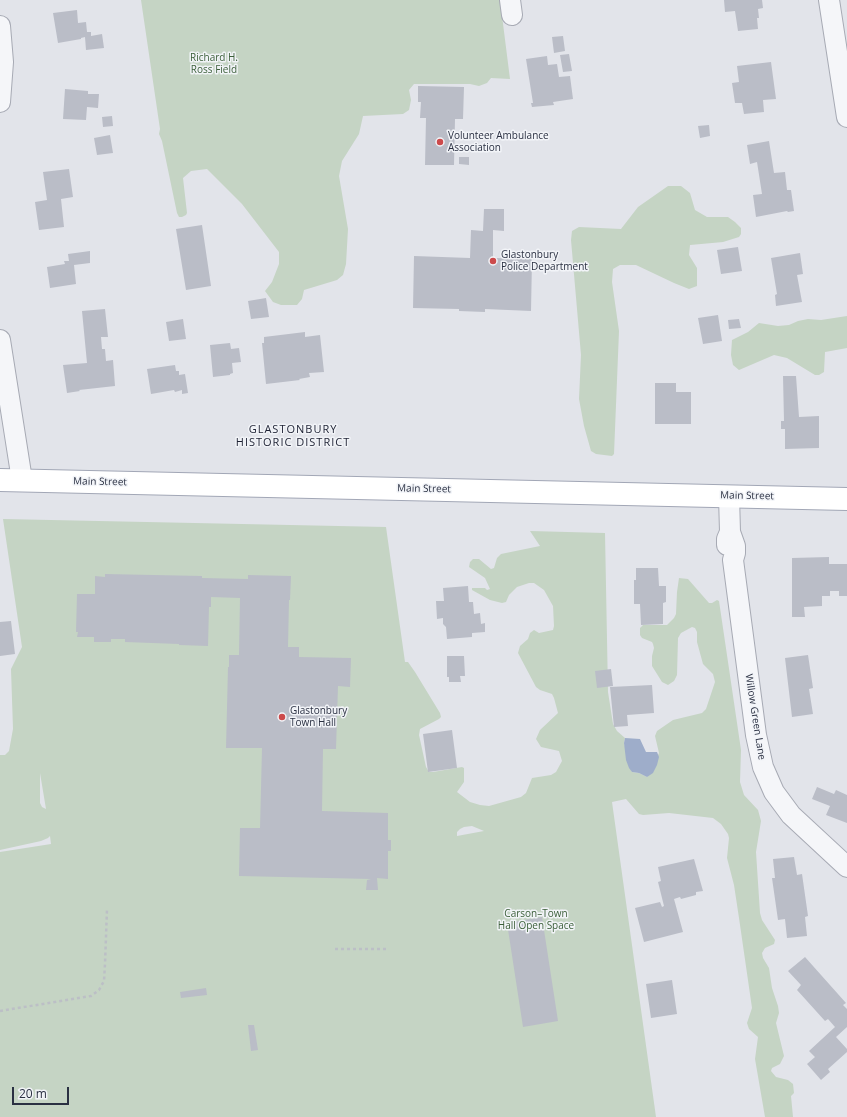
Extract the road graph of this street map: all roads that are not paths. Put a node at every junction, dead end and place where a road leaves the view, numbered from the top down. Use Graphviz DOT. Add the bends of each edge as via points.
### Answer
graph roads {
  1 [pos="828,0"];
  2 [pos="0,26"];
  3 [pos="0,102"];
  4 [pos="847,116"];
  5 [pos="0,340"];
  6 [pos="0,480"];
  7 [pos="22,480"];
  8 [pos="729,496"];
  9 [pos="847,498"];
  10 [pos="847,867"];
  1 -- 4 [label="street"];
  2 -- 3 [label="street" via="3,82"];
  5 -- 7 [label="street"];
  6 -- 7 [label="main road, Main Street"];
  7 -- 8 [label="main road, Main Street"];
  8 -- 9 [label="main road, Main Street"];
  8 -- 10 [label="street, Willow Green Lane" via="730,532 735,546 733,560 756,735 763,767 774,792 791,815"];
}
